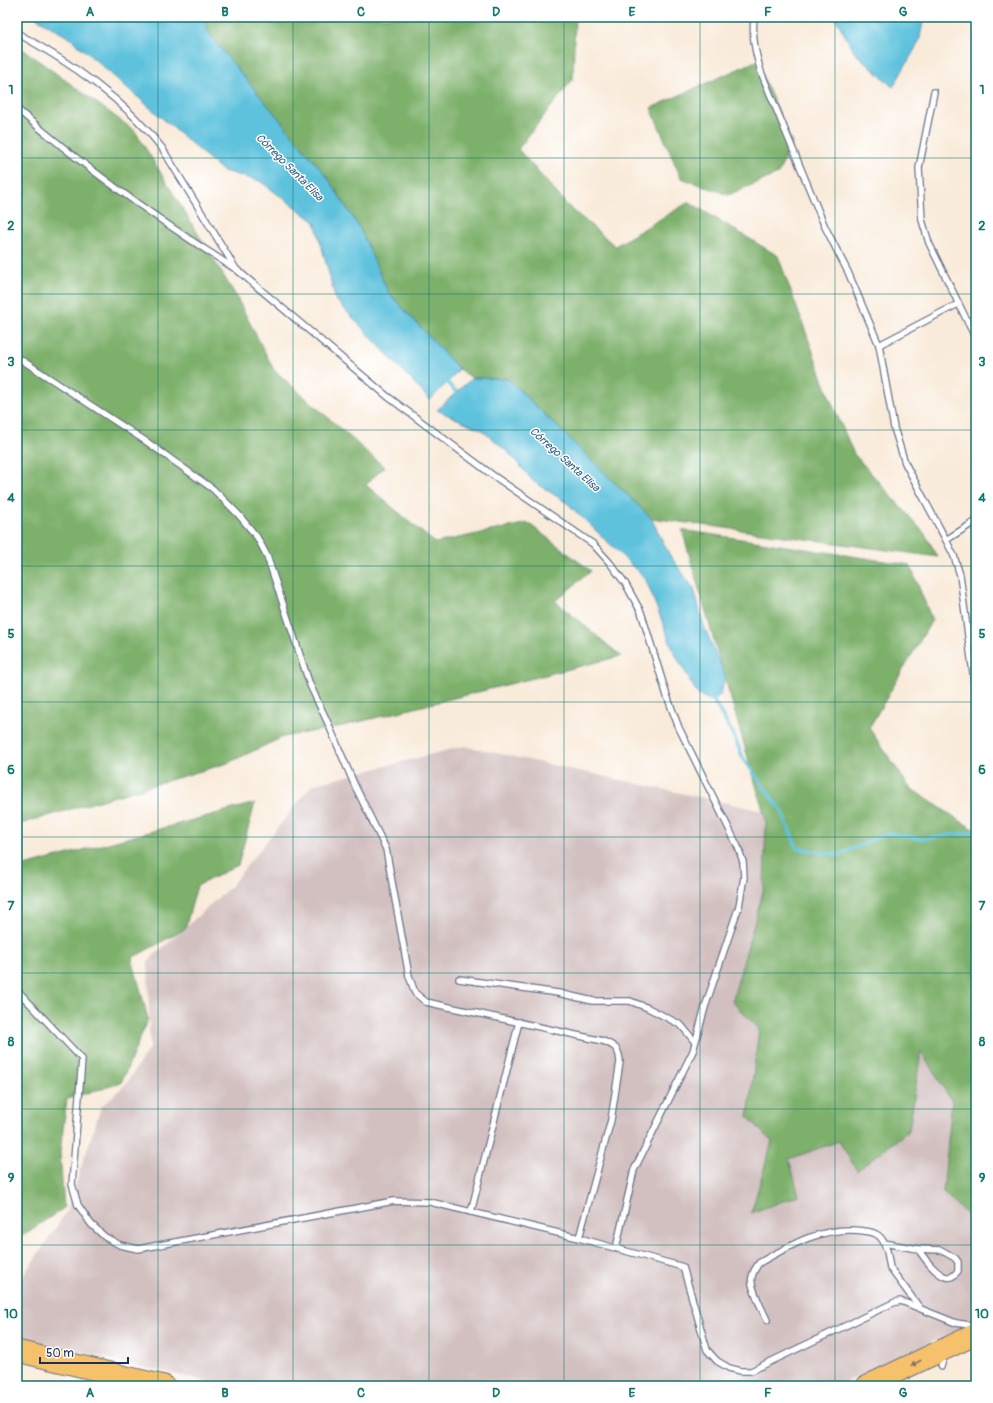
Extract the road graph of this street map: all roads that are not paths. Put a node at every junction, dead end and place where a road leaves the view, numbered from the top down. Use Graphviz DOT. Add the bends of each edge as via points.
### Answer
graph roads {
  1 [pos="754,17"];
  2 [pos="17,33"];
  3 [pos="934,92"];
  4 [pos="17,109"];
  5 [pos="236,269"];
  6 [pos="958,304"];
  7 [pos="976,339"];
  8 [pos="879,345"];
  9 [pos="17,357"];
  10 [pos="976,520"];
  11 [pos="946,540"];
  12 [pos="976,696"];
  13 [pos="459,979"];
  14 [pos="17,990"];
  15 [pos="519,1022"];
  16 [pos="696,1042"];
  17 [pos="471,1212"];
  18 [pos="579,1238"];
  19 [pos="884,1243"];
  20 [pos="616,1248"];
  21 [pos="918,1249"];
  22 [pos="919,1307"];
  23 [pos="767,1320"];
  24 [pos="976,1326"];
  25 [pos="976,1334"];
  26 [pos="976,1349"];
  27 [pos="17,1351"];
  28 [pos="943,1358"];
  29 [pos="17,1363"];
  30 [pos="61,1368"];
  31 [pos="124,1381"];
  32 [pos="106,1386"];
  33 [pos="164,1386"];
  34 [pos="867,1386"];
  35 [pos="902,1386"];
  1 -- 8 [label="lane" via="755,49 761,72 825,227 848,272"];
  2 -- 5 [label="lane" via="87,77 148,131 162,148"];
  3 -- 6 [label="lane" via="919,168 922,220"];
  4 -- 5 [label="lane" via="122,194 180,235"];
  5 -- 16 [label="lane" via="387,396 491,474 593,544 625,583 641,612 679,728 738,846 743,862 744,877 739,906"];
  6 -- 7 [label="lane"];
  6 -- 8 [label="lane"];
  8 -- 11 [label="lane" via="894,428 905,463"];
  9 -- 15 [label="lane" via="147,442 213,489 257,537 268,556 310,685 386,849 409,976 415,993 426,1002"];
  10 -- 11 [label="lane"];
  11 -- 12 [label="lane" via="960,575"];
  13 -- 16 [label="lane" via="558,993 593,1001 630,1001 681,1025"];
  14 -- 17 [label="lane" via="82,1059 72,1184 78,1205 91,1224 105,1237 120,1245 138,1249 394,1201 430,1202"];
  15 -- 17 [label="lane"];
  15 -- 18 [label="lane" via="603,1041 611,1044 619,1052 620,1062 611,1120"];
  16 -- 20 [label="lane" via="634,1170"];
  17 -- 18 [label="lane"];
  18 -- 20 [label="lane"];
  19 -- 21 [label="lane"];
  19 -- 22 [label="lane" via="890,1268"];
  19 -- 23 [label="lane" via="872,1232 855,1229 831,1231 809,1237 759,1263 752,1276 752,1284"];
  20 -- 22 [label="lane" via="683,1267 707,1350 717,1361 741,1371 751,1371 893,1303 900,1302"];
  21 -- 21 [label="lane" via="928,1263 946,1278 953,1277 958,1271 958,1262 949,1254 941,1250"];
  22 -- 24 [label="lane" via="956,1323"];
  25 -- 28 [label="highway"];
  26 -- 28 [label="highway"];
  27 -- 30 [label="highway"];
  28 -- 34 [label="highway, one-way"];
  28 -- 35 [label="highway"];
  29 -- 30 [label="highway"];
  30 -- 31 [label="highway"];
  30 -- 32 [label="highway"];
  31 -- 33 [label="highway"];
}
